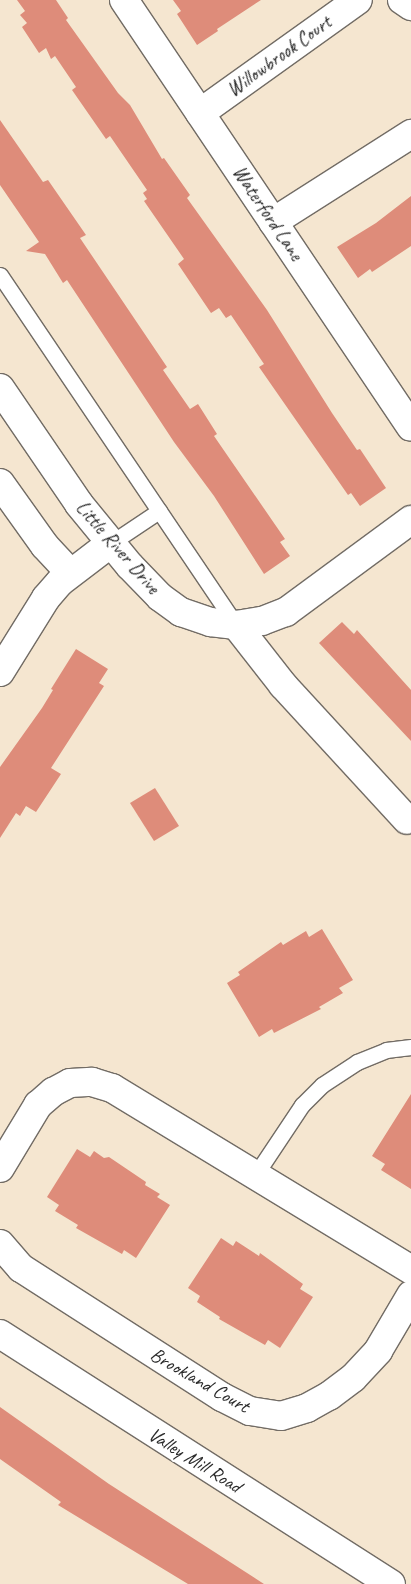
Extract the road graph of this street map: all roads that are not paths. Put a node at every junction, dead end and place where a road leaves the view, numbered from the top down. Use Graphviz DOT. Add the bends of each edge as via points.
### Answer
graph roads {
  1 [pos="124,0"];
  2 [pos="358,0"];
  3 [pos="402,0"];
  4 [pos="411,6"];
  5 [pos="200,113"];
  6 [pos="411,134"];
  7 [pos="273,222"];
  8 [pos="0,274"];
  9 [pos="0,388"];
  10 [pos="411,426"];
  11 [pos="0,483"];
  12 [pos="159,511"];
  13 [pos="411,520"];
  14 [pos="111,543"];
  15 [pos="70,573"];
  16 [pos="236,624"];
  17 [pos="0,672"];
  18 [pos="408,820"];
  19 [pos="411,1047"];
  20 [pos="0,1168"];
  21 [pos="256,1174"];
  22 [pos="0,1244"];
  23 [pos="411,1270"];
  24 [pos="411,1295"];
  25 [pos="0,1334"];
  26 [pos="391,1584"];
  1 -- 5 [label="street, Waterford Lane"];
  2 -- 5 [label="street, Willowbrook Court"];
  3 -- 4 [label="street"];
  5 -- 7 [label="street, Waterford Lane"];
  6 -- 7 [label="street"];
  7 -- 10 [label="street, Waterford Lane"];
  8 -- 12 [label="lane"];
  9 -- 14 [label="street, Little River Drive" via="79,504"];
  11 -- 15 [label="street" via="45,546"];
  12 -- 14 [label="lane"];
  12 -- 16 [label="lane"];
  13 -- 16 [label="street" via="286,612 262,621"];
  14 -- 15 [label="street"];
  14 -- 16 [label="street, Little River Drive" via="160,597 181,612 210,622"];
  15 -- 17 [label="street" via="46,598"];
  16 -- 18 [label="street" via="283,685"];
  19 -- 21 [label="lane" via="386,1050 364,1059 322,1085 302,1105"];
  20 -- 21 [label="street" via="38,1105 53,1092 70,1084 92,1082 112,1088"];
  21 -- 23 [label="street"];
  22 -- 24 [label="street, Brookland Court" via="21,1268 222,1397 250,1412 281,1416 330,1396 353,1378 378,1350"];
  25 -- 26 [label="street, Valley Mill Road"];
}
